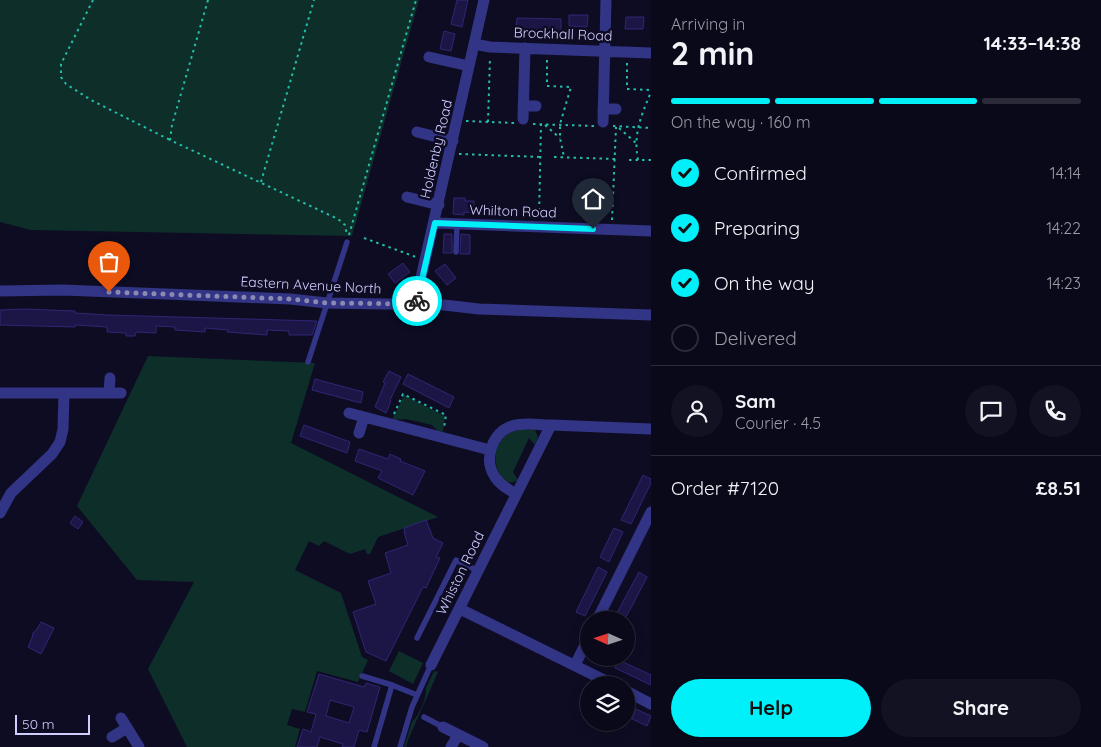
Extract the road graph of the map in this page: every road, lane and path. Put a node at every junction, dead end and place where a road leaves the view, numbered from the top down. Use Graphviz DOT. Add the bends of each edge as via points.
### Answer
graph roads {
  1 [pos="93,0"];
  2 [pos="208,0"];
  3 [pos="314,0"];
  4 [pos="416,0"];
  5 [pos="484,0"];
  6 [pos="606,0"];
  7 [pos="474,44"];
  8 [pos="490,46"];
  9 [pos="525,48"];
  10 [pos="548,48"];
  11 [pos="605,51"];
  12 [pos="628,52"];
  13 [pos="651,53"];
  14 [pos="429,57"];
  15 [pos="470,66"];
  16 [pos="651,91"];
  17 [pos="523,106"];
  18 [pos="536,106"];
  19 [pos="603,109"];
  20 [pos="616,109"];
  21 [pos="457,121"];
  22 [pos="488,122"];
  23 [pos="523,122"];
  24 [pos="543,124"];
  25 [pos="560,124"];
  26 [pos="602,125"];
  27 [pos="617,126"];
  28 [pos="639,127"];
  29 [pos="651,128"];
  30 [pos="417,132"];
  31 [pos="560,138"];
  32 [pos="170,140"];
  33 [pos="453,142"];
  34 [pos="636,143"];
  35 [pos="450,154"];
  36 [pos="541,157"];
  37 [pos="554,157"];
  38 [pos="564,157"];
  39 [pos="615,159"];
  40 [pos="628,160"];
  41 [pos="638,160"];
  42 [pos="651,160"];
  43 [pos="261,182"];
  44 [pos="406,197"];
  45 [pos="439,205"];
  46 [pos="435,223"];
  47 [pos="457,224"];
  48 [pos="538,227"];
  49 [pos="612,230"];
  50 [pos="651,231"];
  51 [pos="364,238"];
  52 [pos="347,242"];
  53 [pos="456,252"];
  54 [pos="425,260"];
  55 [pos="0,291"];
  56 [pos="327,303"];
  57 [pos="417,304"];
  58 [pos="651,315"];
  59 [pos="308,362"];
  60 [pos="110,378"];
  61 [pos="0,392"];
  62 [pos="64,393"];
  63 [pos="349,413"];
  64 [pos="364,417"];
  65 [pos="389,424"];
  66 [pos="551,425"];
  67 [pos="651,430"];
  68 [pos="359,433"];
  69 [pos="443,438"];
  70 [pos="490,450"];
  71 [pos="516,494"];
  72 [pos="651,512"];
  73 [pos="0,513"];
  74 [pos="478,571"];
  75 [pos="460,609"];
  76 [pos="602,611"];
  77 [pos="417,638"];
  78 [pos="580,655"];
  79 [pos="431,665"];
  80 [pos="575,665"];
  81 [pos="362,676"];
  82 [pos="596,676"];
  83 [pos="392,685"];
  84 [pos="417,695"];
  85 [pos="635,696"];
  86 [pos="651,704"];
  87 [pos="424,717"];
  88 [pos="121,718"];
  89 [pos="443,727"];
  90 [pos="127,728"];
  91 [pos="458,735"];
  92 [pos="112,737"];
  93 [pos="139,747"];
  94 [pos="374,747"];
  95 [pos="400,747"];
  96 [pos="451,747"];
  97 [pos="483,747"];
  1 -- 32 [label="path" via="62,64 62,80 91,100"];
  2 -- 32 [label="path"];
  3 -- 43 [label="path"];
  4 -- 52 [label="path"];
  5 -- 7 [label="street, Holdenby Road"];
  6 -- 11 [label="street"];
  7 -- 8 [label="street, Brockhall Road"];
  7 -- 15 [label="street, Holdenby Road"];
  8 -- 9 [label="street, Brockhall Road"];
  8 -- 22 [label="path"];
  9 -- 10 [label="street, Brockhall Road"];
  9 -- 17 [label="street"];
  10 -- 11 [label="street, Brockhall Road"];
  10 -- 25 [label="path" via="547,86 571,87"];
  11 -- 12 [label="street, Brockhall Road"];
  11 -- 19 [label="street"];
  12 -- 13 [label="street, Brockhall Road"];
  12 -- 16 [label="path" via="627,89"];
  14 -- 15 [label="street"];
  15 -- 21 [label="street, Holdenby Road"];
  16 -- 28 [label="path" via="639,119"];
  17 -- 18 [label="street"];
  17 -- 23 [label="street"];
  19 -- 20 [label="street"];
  19 -- 26 [label="street"];
  21 -- 22 [label="path"];
  21 -- 33 [label="street, Holdenby Road"];
  22 -- 23 [label="path"];
  23 -- 24 [label="path"];
  24 -- 25 [label="path"];
  24 -- 31 [label="path"];
  24 -- 36 [label="path"];
  25 -- 26 [label="path"];
  25 -- 31 [label="path"];
  26 -- 27 [label="path"];
  27 -- 28 [label="path"];
  27 -- 34 [label="path"];
  27 -- 39 [label="path"];
  28 -- 29 [label="path"];
  28 -- 34 [label="path"];
  30 -- 33 [label="street"];
  31 -- 38 [label="path"];
  32 -- 43 [label="path"];
  33 -- 35 [label="street, Holdenby Road"];
  34 -- 41 [label="path"];
  35 -- 36 [label="path"];
  35 -- 45 [label="street, Holdenby Road"];
  36 -- 48 [label="path"];
  37 -- 38 [label="path"];
  38 -- 39 [label="path"];
  39 -- 49 [label="path"];
  40 -- 41 [label="path"];
  41 -- 42 [label="path"];
  43 -- 52 [label="path" via="338,219 346,228"];
  44 -- 45 [label="street"];
  45 -- 46 [label="street, Holdenby Road"];
  46 -- 47 [label="street, Whilton Road"];
  46 -- 54 [label="street, Holdenby Road"];
  47 -- 48 [label="street, Whilton Road"];
  47 -- 53 [label="lane"];
  48 -- 49 [label="street, Whilton Road"];
  49 -- 50 [label="street, Whilton Road"];
  51 -- 54 [label="path"];
  52 -- 56 [label="lane"];
  54 -- 57 [label="street, Holdenby Road"];
  55 -- 56 [label="street, Eastern Avenue North" via="72,290"];
  56 -- 57 [label="street, Eastern Avenue North"];
  56 -- 59 [label="lane"];
  57 -- 58 [label="street, Eastern Avenue North"];
  60 -- 62 [label="street" via="115,393"];
  61 -- 62 [label="street"];
  62 -- 73 [label="street" via="60,442 52,454 11,493"];
  63 -- 64 [label="street"];
  64 -- 65 [label="street"];
  64 -- 68 [label="street"];
  65 -- 69 [label="street"];
  65 -- 69 [label="path" via="403,394 446,415"];
  66 -- 67 [label="street"];
  66 -- 70 [label="street" via="512,426 498,435"];
  66 -- 71 [label="street, Whiston Road"];
  69 -- 70 [label="street"];
  70 -- 71 [label="street" via="493,475"];
  71 -- 74 [label="street, Whiston Road"];
  72 -- 76 [label="street"];
  74 -- 75 [label="street, Whiston Road"];
  74 -- 77 [label="lane" via="456,560"];
  75 -- 79 [label="street, Whiston Road"];
  75 -- 80 [label="street"];
  78 -- 80 [label="street"];
  79 -- 84 [label="lane"];
  80 -- 82 [label="street"];
  81 -- 83 [label="lane"];
  83 -- 84 [label="lane"];
  83 -- 94 [label="lane"];
  84 -- 95 [label="lane"];
  85 -- 86 [label="street"];
  87 -- 89 [label="lane"];
  88 -- 90 [label="street"];
  89 -- 91 [label="street"];
  90 -- 92 [label="street"];
  90 -- 93 [label="street"];
  91 -- 96 [label="street"];
  91 -- 97 [label="street"];
}
